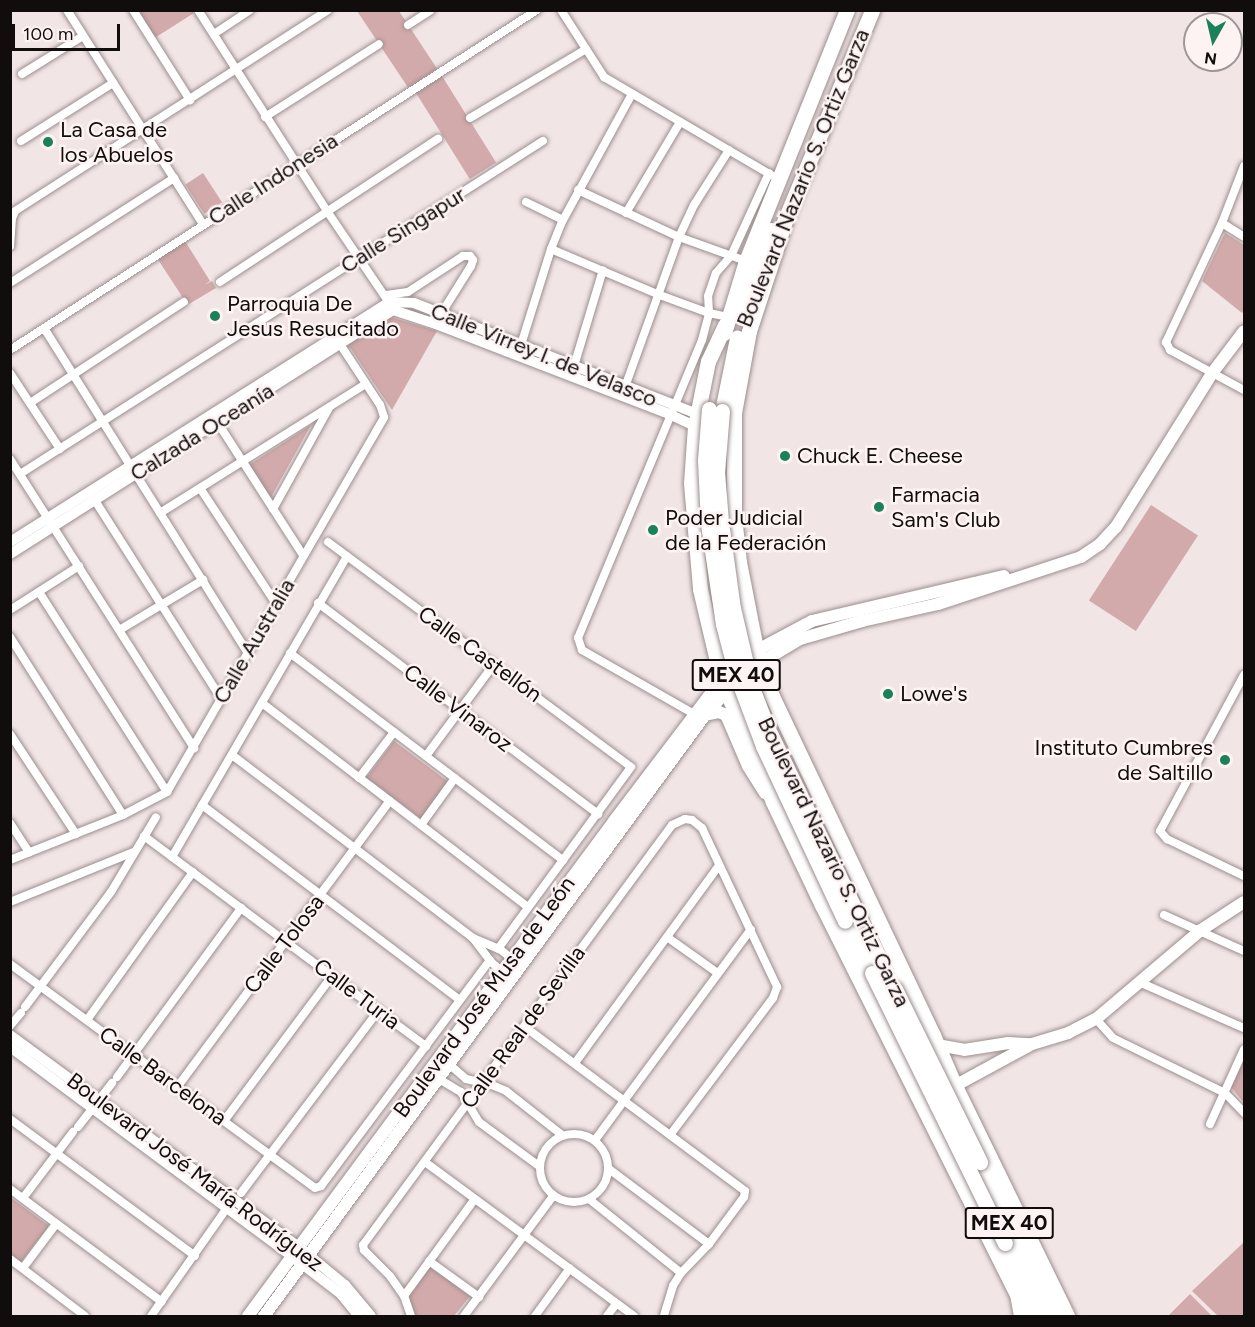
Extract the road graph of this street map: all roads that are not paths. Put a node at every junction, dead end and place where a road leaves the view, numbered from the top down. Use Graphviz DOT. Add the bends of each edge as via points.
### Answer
graph roads {
  1 [pos="67,10"];
  2 [pos="133,10"];
  3 [pos="198,10"];
  4 [pos="250,10"];
  5 [pos="328,10"];
  6 [pos="430,10"];
  7 [pos="537,10"];
  8 [pos="561,10"];
  9 [pos="847,10"];
  10 [pos="861,10"];
  11 [pos="872,10"];
  12 [pos="408,25"];
  13 [pos="214,34"];
  14 [pos="83,36"];
  15 [pos="379,44"];
  16 [pos="586,49"];
  17 [pos="237,70"];
  18 [pos="22,74"];
  19 [pos="113,83"];
  20 [pos="632,94"];
  21 [pos="190,100"];
  22 [pos="266,117"];
  23 [pos="470,118"];
  24 [pos="680,122"];
  25 [pos="143,130"];
  26 [pos="438,139"];
  27 [pos="21,141"];
  28 [pos="543,141"];
  29 [pos="729,150"];
  30 [pos="297,164"];
  31 [pos="1244,169"];
  32 [pos="774,177"];
  33 [pos="174,178"];
  34 [pos="578,190"];
  35 [pos="526,202"];
  36 [pos="15,211"];
  37 [pos="327,211"];
  38 [pos="626,213"];
  39 [pos="562,220"];
  40 [pos="785,220"];
  41 [pos="1222,223"];
  42 [pos="203,224"];
  43 [pos="679,237"];
  44 [pos="1245,237"];
  45 [pos="10,246"];
  46 [pos="550,249"];
  47 [pos="731,256"];
  48 [pos="359,258"];
  49 [pos="746,261"];
  50 [pos="603,270"];
  51 [pos="220,282"];
  52 [pos="10,283"];
  53 [pos="657,294"];
  54 [pos="184,302"];
  55 [pos="389,302"];
  56 [pos="709,313"];
  57 [pos="439,319"];
  58 [pos="732,320"];
  59 [pos="44,328"];
  60 [pos="1245,331"];
  61 [pos="340,344"];
  62 [pos="10,350"];
  63 [pos="520,350"];
  64 [pos="574,366"];
  65 [pos="1213,372"];
  66 [pos="10,373"];
  67 [pos="73,374"];
  68 [pos="366,384"];
  69 [pos="626,387"];
  70 [pos="1245,390"];
  71 [pos="30,403"];
  72 [pos="329,408"];
  73 [pos="671,410"];
  74 [pos="706,415"];
  75 [pos="215,418"];
  76 [pos="103,421"];
  77 [pos="60,448"];
  78 [pos="10,459"];
  79 [pos="241,462"];
  80 [pos="133,469"];
  81 [pos="20,474"];
  82 [pos="200,488"];
  83 [pos="94,499"];
  84 [pos="273,509"];
  85 [pos="160,513"];
  86 [pos="51,522"];
  87 [pos="10,542"];
  88 [pos="328,542"];
  89 [pos="10,554"];
  90 [pos="303,555"];
  91 [pos="347,556"];
  92 [pos="79,566"];
  93 [pos="1020,578"];
  94 [pos="203,580"];
  95 [pos="39,592"];
  96 [pos="275,602"];
  97 [pos="318,603"];
  98 [pos="163,605"];
  99 [pos="10,609"];
  100 [pos="833,616"];
  101 [pos="862,621"];
  102 [pos="707,627"];
  103 [pos="752,628"];
  104 [pos="121,629"];
  105 [pos="10,637"];
  106 [pos="247,651"];
  107 [pos="290,653"];
  108 [pos="757,655"];
  109 [pos="494,664"];
  110 [pos="1245,675"];
  111 [pos="724,685"];
  112 [pos="772,696"];
  113 [pos="221,699"];
  114 [pos="262,703"];
  115 [pos="460,709"];
  116 [pos="700,714"];
  117 [pos="741,722"];
  118 [pos="394,732"];
  119 [pos="10,734"];
  120 [pos="194,748"];
  121 [pos="232,755"];
  122 [pos="426,756"];
  123 [pos="359,778"];
  124 [pos="455,778"];
  125 [pos="167,792"];
  126 [pos="390,801"];
  127 [pos="773,802"];
  128 [pos="202,805"];
  129 [pos="123,814"];
  130 [pos="598,814"];
  131 [pos="156,817"];
  132 [pos="10,823"];
  133 [pos="421,825"];
  134 [pos="76,834"];
  135 [pos="144,836"];
  136 [pos="355,848"];
  137 [pos="134,851"];
  138 [pos="29,852"];
  139 [pos="172,857"];
  140 [pos="10,860"];
  141 [pos="563,860"];
  142 [pos="718,867"];
  143 [pos="193,872"];
  144 [pos="1245,876"];
  145 [pos="864,890"];
  146 [pos="321,894"];
  147 [pos="10,902"];
  148 [pos="1245,902"];
  149 [pos="528,907"];
  150 [pos="241,908"];
  151 [pos="1164,915"];
  152 [pos="851,923"];
  153 [pos="751,928"];
  154 [pos="1201,930"];
  155 [pos="667,937"];
  156 [pos="473,938"];
  157 [pos="286,941"];
  158 [pos="873,946"];
  159 [pos="498,949"];
  160 [pos="1245,951"];
  161 [pos="512,959"];
  162 [pos="490,960"];
  163 [pos="853,963"];
  164 [pos="10,964"];
  165 [pos="503,972"];
  166 [pos="716,972"];
  167 [pos="332,976"];
  168 [pos="1139,982"];
  169 [pos="40,986"];
  170 [pos="460,1000"];
  171 [pos="497,1002"];
  172 [pos="379,1010"];
  173 [pos="1096,1019"];
  174 [pos="87,1020"];
  175 [pos="10,1026"];
  176 [pos="525,1027"];
  177 [pos="1245,1028"];
  178 [pos="10,1035"];
  179 [pos="937,1044"];
  180 [pos="1032,1044"];
  181 [pos="426,1046"];
  182 [pos="10,1047"];
  183 [pos="1245,1049"];
  184 [pos="133,1054"];
  185 [pos="574,1063"];
  186 [pos="450,1065"];
  187 [pos="439,1079"];
  188 [pos="484,1082"];
  189 [pos="178,1086"];
  190 [pos="955,1086"];
  191 [pos="1225,1093"];
  192 [pos="623,1099"];
  193 [pos="468,1102"];
  194 [pos="922,1102"];
  195 [pos="95,1105"];
  196 [pos="1245,1113"];
  197 [pos="10,1119"];
  198 [pos="224,1121"];
  199 [pos="1210,1124"];
  200 [pos="671,1134"];
  201 [pos="562,1135"];
  202 [pos="390,1136"];
  203 [pos="595,1140"];
  204 [pos="57,1153"];
  205 [pos="270,1156"];
  206 [pos="424,1162"];
  207 [pos="539,1166"];
  208 [pos="609,1169"];
  209 [pos="10,1189"];
  210 [pos="554,1196"];
  211 [pos="23,1198"];
  212 [pos="589,1199"];
  213 [pos="234,1200"];
  214 [pos="474,1200"];
  215 [pos="977,1212"];
  216 [pos="56,1224"];
  217 [pos="524,1236"];
  218 [pos="709,1244"];
  219 [pos="195,1256"];
  220 [pos="301,1256"];
  221 [pos="10,1259"];
  222 [pos="429,1261"];
  223 [pos="23,1268"];
  224 [pos="570,1268"];
  225 [pos="681,1273"];
  226 [pos="1015,1291"];
  227 [pos="404,1296"];
  228 [pos="479,1297"];
  229 [pos="162,1302"];
  230 [pos="616,1304"];
  231 [pos="1035,1312"];
  232 [pos="85,1317"];
  233 [pos="151,1317"];
  234 [pos="248,1317"];
  235 [pos="264,1317"];
  236 [pos="359,1317"];
  237 [pos="371,1317"];
  238 [pos="411,1317"];
  239 [pos="464,1317"];
  240 [pos="535,1317"];
  241 [pos="607,1317"];
  242 [pos="634,1317"];
  243 [pos="664,1317"];
  244 [pos="1019,1317"];
  245 [pos="1055,1317"];
  246 [pos="1068,1317"];
  1 -- 14 [label="street"];
  2 -- 21 [label="street"];
  3 -- 13 [label="street"];
  4 -- 13 [label="street"];
  5 -- 17 [label="street"];
  6 -- 12 [label="street"];
  7 -- 30 [label="street, Calle Indonesia"];
  8 -- 16 [label="street"];
  9 -- 32 [label="highway, Boulevard Nazario S. Ortiz Garza / MEX 40"];
  10 -- 58 [label="highway"];
  11 -- 40 [label="highway, Boulevard Nazario S. Ortiz Garza / MEX 40"];
  13 -- 17 [label="street"];
  14 -- 18 [label="street"];
  14 -- 19 [label="street"];
  15 -- 22 [label="street"];
  16 -- 20 [label="street" via="604,77"];
  16 -- 23 [label="street"];
  17 -- 21 [label="street"];
  17 -- 22 [label="street"];
  19 -- 25 [label="street"];
  19 -- 27 [label="street"];
  20 -- 24 [label="street"];
  20 -- 34 [label="street"];
  21 -- 25 [label="street"];
  22 -- 30 [label="street"];
  24 -- 29 [label="street"];
  24 -- 38 [label="street"];
  25 -- 33 [label="street"];
  25 -- 36 [label="street"];
  26 -- 37 [label="street"];
  28 -- 48 [label="street, Calle Singapur"];
  29 -- 32 [label="street"];
  29 -- 43 [label="street"];
  30 -- 37 [label="street"];
  30 -- 42 [label="street, Calle Indonesia"];
  31 -- 41 [label="street"];
  32 -- 47 [label="street"];
  32 -- 49 [label="highway, Boulevard Nazario S. Ortiz Garza / MEX 40"];
  33 -- 42 [label="street"];
  33 -- 52 [label="street"];
  34 -- 38 [label="street"];
  34 -- 39 [label="street"];
  35 -- 39 [label="street"];
  36 -- 45 [label="street"];
  37 -- 48 [label="street"];
  37 -- 51 [label="street"];
  38 -- 43 [label="street"];
  39 -- 46 [label="street"];
  40 -- 58 [label="highway, Boulevard Nazario S. Ortiz Garza / MEX 40"];
  40 -- 103 [label="highway" via="749,331 734,413 734,516"];
  41 -- 44 [label="street"];
  41 -- 65 [label="street" via="1166,342 1170,350"];
  42 -- 59 [label="street, Calle Indonesia"];
  43 -- 47 [label="street"];
  43 -- 53 [label="street"];
  46 -- 50 [label="street"];
  46 -- 63 [label="street"];
  47 -- 49 [label="street"];
  47 -- 56 [label="street" via="716,273 707,303"];
  48 -- 55 [label="street"];
  48 -- 76 [label="street, Calle Singapur"];
  49 -- 58 [label="highway, Boulevard Nazario S. Ortiz Garza / MEX 40"];
  50 -- 53 [label="street"];
  50 -- 64 [label="street"];
  53 -- 56 [label="street"];
  53 -- 69 [label="street"];
  54 -- 67 [label="street"];
  55 -- 57 [label="street, Calle Virrey I. de Velasco" via="409,302"];
  55 -- 57 [label="street, Calzada Oceanía" via="463,256 472,257 471,266"];
  55 -- 61 [label="street, Calzada Oceanía"];
  55 -- 75 [label="street, Calzada Oceanía"];
  56 -- 58 [label="street"];
  56 -- 73 [label="street" via="702,340"];
  57 -- 63 [label="street, Calle Virrey I. de Velasco"];
  58 -- 74 [label="highway, Boulevard Nazario S. Ortiz Garza / MEX 40"];
  58 -- 74 [label="highway" via="708,361"];
  59 -- 62 [label="street, Calle Indonesia"];
  59 -- 67 [label="street"];
  60 -- 65 [label="main road"];
  61 -- 68 [label="street, Calle Australia"];
  61 -- 75 [label="street, Calzada Oceanía"];
  63 -- 64 [label="street, Calle Virrey I. de Velasco"];
  63 -- 73 [label="street, Calle Virrey I. de Velasco"];
  64 -- 69 [label="street, Calle Virrey I. de Velasco"];
  65 -- 70 [label="street"];
  65 -- 93 [label="main road" via="1116,527 1081,557"];
  66 -- 71 [label="street"];
  67 -- 71 [label="street"];
  67 -- 76 [label="street"];
  68 -- 72 [label="street"];
  68 -- 90 [label="street, Calle Australia" via="384,417"];
  69 -- 73 [label="street, Calle Virrey I. de Velasco"];
  71 -- 77 [label="street"];
  72 -- 79 [label="street"];
  72 -- 84 [label="street"];
  73 -- 74 [label="street, Calle Virrey I. de Velasco"];
  73 -- 116 [label="street" via="578,643 582,650"];
  74 -- 102 [label="highway" via="691,483"];
  74 -- 152 [label="highway, Boulevard Nazario S. Ortiz Garza / MEX 40, bridge" via="733,608 751,685"];
  75 -- 79 [label="street"];
  75 -- 80 [label="street, Calzada Oceanía"];
  76 -- 77 [label="street, Calle Singapur"];
  76 -- 80 [label="street"];
  77 -- 81 [label="street, Calle Singapur"];
  78 -- 81 [label="street"];
  79 -- 82 [label="street"];
  79 -- 84 [label="street"];
  80 -- 83 [label="street, Calzada Oceanía"];
  80 -- 85 [label="street"];
  80 -- 86 [label="street, Calzada Oceanía"];
  81 -- 86 [label="street"];
  82 -- 85 [label="street"];
  82 -- 96 [label="street"];
  83 -- 86 [label="street, Calzada Oceanía"];
  83 -- 98 [label="street"];
  84 -- 90 [label="street"];
  85 -- 94 [label="street"];
  86 -- 87 [label="street, Calzada Oceanía"];
  86 -- 89 [label="street, Calzada Oceanía"];
  86 -- 92 [label="street"];
  88 -- 91 [label="street, Calle Castellón"];
  90 -- 96 [label="street, Calle Australia"];
  91 -- 97 [label="street"];
  91 -- 109 [label="street, Calle Castellón"];
  92 -- 95 [label="street"];
  92 -- 104 [label="street"];
  93 -- 100 [label="main road" via="1008,575"];
  93 -- 101 [label="main road" via="938,604"];
  94 -- 98 [label="street"];
  94 -- 106 [label="street"];
  95 -- 99 [label="street"];
  95 -- 125 [label="street"];
  96 -- 106 [label="street, Calle Australia"];
  97 -- 107 [label="street"];
  97 -- 115 [label="street, Calle Vinaroz"];
  98 -- 104 [label="street"];
  98 -- 113 [label="street"];
  100 -- 101 [label="main road"];
  100 -- 108 [label="main road" via="792,630"];
  101 -- 108 [label="main road"];
  102 -- 103 [label="highway" via="717,634 736,637"];
  102 -- 111 [label="highway"];
  103 -- 108 [label="highway"];
  104 -- 120 [label="street"];
  105 -- 129 [label="street"];
  106 -- 113 [label="street, Calle Australia"];
  107 -- 114 [label="street"];
  107 -- 118 [label="street"];
  108 -- 111 [label="main road, Boulevard José Musa de León"];
  108 -- 112 [label="highway"];
  109 -- 115 [label="street"];
  109 -- 130 [label="street, Calle Castellón" via="631,767"];
  110 -- 144 [label="street" via="1160,831 1167,839"];
  111 -- 116 [label="main road, Boulevard José Musa de León"];
  111 -- 117 [label="highway"];
  112 -- 117 [label="highway" via="752,698 743,708"];
  112 -- 145 [label="highway"];
  113 -- 120 [label="street, Calle Australia"];
  114 -- 121 [label="street"];
  114 -- 123 [label="street"];
  115 -- 122 [label="street"];
  115 -- 130 [label="street, Calle Vinaroz"];
  116 -- 127 [label="main road" via="726,715 748,766"];
  116 -- 161 [label="main road, Boulevard José Musa de León"];
  116 -- 171 [label="main road, Boulevard José Musa de León"];
  117 -- 127 [label="highway"];
  118 -- 122 [label="street"];
  118 -- 123 [label="street"];
  119 -- 134 [label="street"];
  120 -- 125 [label="street, Calle Australia"];
  121 -- 128 [label="street"];
  121 -- 136 [label="street"];
  122 -- 124 [label="street"];
  123 -- 126 [label="street"];
  124 -- 133 [label="street"];
  124 -- 141 [label="street"];
  125 -- 129 [label="street"];
  126 -- 133 [label="street"];
  126 -- 136 [label="street, Calle Tolosa"];
  127 -- 163 [label="highway"];
  128 -- 139 [label="street"];
  128 -- 146 [label="street"];
  129 -- 134 [label="street"];
  130 -- 141 [label="street"];
  131 -- 135 [label="street"];
  132 -- 138 [label="street"];
  133 -- 149 [label="street"];
  134 -- 138 [label="street"];
  135 -- 137 [label="street"];
  135 -- 139 [label="street, Calle Turia"];
  136 -- 146 [label="street, Calle Tolosa"];
  136 -- 156 [label="street"];
  137 -- 147 [label="street"];
  137 -- 169 [label="street" via="111,892"];
  138 -- 140 [label="street"];
  139 -- 143 [label="street, Calle Turia"];
  141 -- 149 [label="street"];
  142 -- 153 [label="street"];
  142 -- 155 [label="street"];
  142 -- 176 [label="street, Calle Real de Sevilla" via="702,828 685,819 672,825"];
  143 -- 150 [label="street, Calle Turia"];
  143 -- 174 [label="street"];
  145 -- 158 [label="highway"];
  145 -- 179 [label="highway"];
  146 -- 157 [label="street, Calle Tolosa"];
  146 -- 170 [label="street"];
  148 -- 154 [label="main road"];
  149 -- 159 [label="street"];
  150 -- 157 [label="street, Calle Turia"];
  150 -- 184 [label="street"];
  151 -- 154 [label="street"];
  152 -- 158 [label="highway, Boulevard Nazario S. Ortiz Garza / MEX 40"];
  152 -- 163 [label="highway"];
  152 -- 231 [label="highway, Boulevard Nazario S. Ortiz Garza / MEX 40, bridge"];
  153 -- 166 [label="street"];
  153 -- 200 [label="street" via="777,987 773,998"];
  154 -- 160 [label="street"];
  154 -- 168 [label="main road"];
  155 -- 166 [label="street"];
  155 -- 185 [label="street"];
  156 -- 159 [label="street"];
  156 -- 162 [label="street"];
  157 -- 167 [label="street, Calle Turia"];
  157 -- 189 [label="street, Calle Tolosa"];
  158 -- 245 [label="highway, Boulevard Nazario S. Ortiz Garza / MEX 40, bridge"];
  159 -- 161 [label="street"];
  161 -- 165 [label="main road, Boulevard José Musa de León"];
  161 -- 171 [label="main road" via="512,971"];
  162 -- 165 [label="street"];
  162 -- 170 [label="street"];
  163 -- 194 [label="highway"];
  164 -- 169 [label="street, Calle Barcelona"];
  165 -- 202 [label="main road, Boulevard José Musa de León"];
  166 -- 192 [label="street"];
  167 -- 172 [label="street, Calle Turia"];
  167 -- 198 [label="street"];
  168 -- 173 [label="main road"];
  168 -- 177 [label="street"];
  169 -- 174 [label="street, Calle Barcelona"];
  169 -- 175 [label="street"];
  170 -- 181 [label="street"];
  171 -- 186 [label="main road, Boulevard José Musa de León"];
  172 -- 181 [label="street, Calle Turia"];
  172 -- 205 [label="street"];
  173 -- 180 [label="main road"];
  173 -- 191 [label="street" via="1113,1038"];
  174 -- 184 [label="street, Calle Barcelona"];
  176 -- 185 [label="street"];
  176 -- 188 [label="street, Calle Real de Sevilla"];
  178 -- 195 [label="street, Boulevard José María Rodríguez"];
  179 -- 180 [label="main road" via="964,1050"];
  179 -- 190 [label="highway"];
  180 -- 190 [label="main road"];
  181 -- 205 [label="street, Calle Barcelona" via="321,1186 315,1188"];
  182 -- 195 [label="street, Boulevard José María Rodríguez"];
  183 -- 191 [label="street"];
  184 -- 189 [label="street, Calle Barcelona"];
  184 -- 195 [label="street"];
  185 -- 192 [label="street"];
  186 -- 187 [label="main road, Boulevard José Musa de León"];
  186 -- 188 [label="street" via="466,1079"];
  187 -- 193 [label="street" via="461,1092"];
  187 -- 202 [label="main road, Boulevard José Musa de León"];
  188 -- 193 [label="street, Calle Real de Sevilla"];
  188 -- 201 [label="street" via="506,1092"];
  189 -- 198 [label="street, Calle Barcelona"];
  190 -- 194 [label="main road"];
  190 -- 246 [label="highway"];
  191 -- 196 [label="street"];
  191 -- 199 [label="street"];
  192 -- 200 [label="street"];
  192 -- 203 [label="street"];
  193 -- 206 [label="street, Calle Real de Sevilla"];
  193 -- 207 [label="street" via="479,1122"];
  194 -- 215 [label="highway"];
  195 -- 204 [label="street"];
  195 -- 213 [label="street, Boulevard José María Rodríguez"];
  197 -- 204 [label="street"];
  198 -- 205 [label="street, Calle Barcelona"];
  200 -- 218 [label="street" via="745,1191"];
  201 -- 203 [label="street" via="585,1135"];
  201 -- 207 [label="street" via="546,1148"];
  202 -- 220 [label="main road, Boulevard José Musa de León"];
  203 -- 208 [label="street" via="603,1148"];
  204 -- 211 [label="street"];
  204 -- 219 [label="street"];
  205 -- 213 [label="street"];
  206 -- 214 [label="street"];
  206 -- 227 [label="street, Calle Real de Sevilla" via="362,1247"];
  207 -- 210 [label="street" via="545,1188"];
  208 -- 212 [label="street" via="606,1182"];
  208 -- 218 [label="street"];
  209 -- 211 [label="street"];
  210 -- 212 [label="street" via="565,1201"];
  210 -- 217 [label="street"];
  211 -- 216 [label="street"];
  212 -- 225 [label="street"];
  213 -- 219 [label="street"];
  213 -- 220 [label="street, Boulevard José María Rodríguez"];
  214 -- 217 [label="street"];
  214 -- 222 [label="street"];
  215 -- 226 [label="highway"];
  215 -- 231 [label="highway"];
  216 -- 223 [label="street"];
  216 -- 229 [label="street"];
  217 -- 224 [label="street"];
  217 -- 228 [label="street"];
  218 -- 225 [label="street"];
  219 -- 229 [label="street"];
  220 -- 234 [label="main road, Boulevard José Musa de León"];
  220 -- 235 [label="main road, Boulevard José Musa de León"];
  220 -- 236 [label="street, Boulevard José María Rodríguez"];
  220 -- 237 [label="street, Boulevard José María Rodríguez" via="345,1285"];
  221 -- 223 [label="street"];
  222 -- 227 [label="street"];
  222 -- 228 [label="street"];
  223 -- 232 [label="street"];
  224 -- 230 [label="street"];
  224 -- 240 [label="street"];
  225 -- 243 [label="street"];
  226 -- 231 [label="highway"];
  226 -- 244 [label="street"];
  227 -- 238 [label="street"];
  228 -- 239 [label="street"];
  229 -- 233 [label="street"];
  230 -- 241 [label="street"];
  230 -- 242 [label="street"];
}
